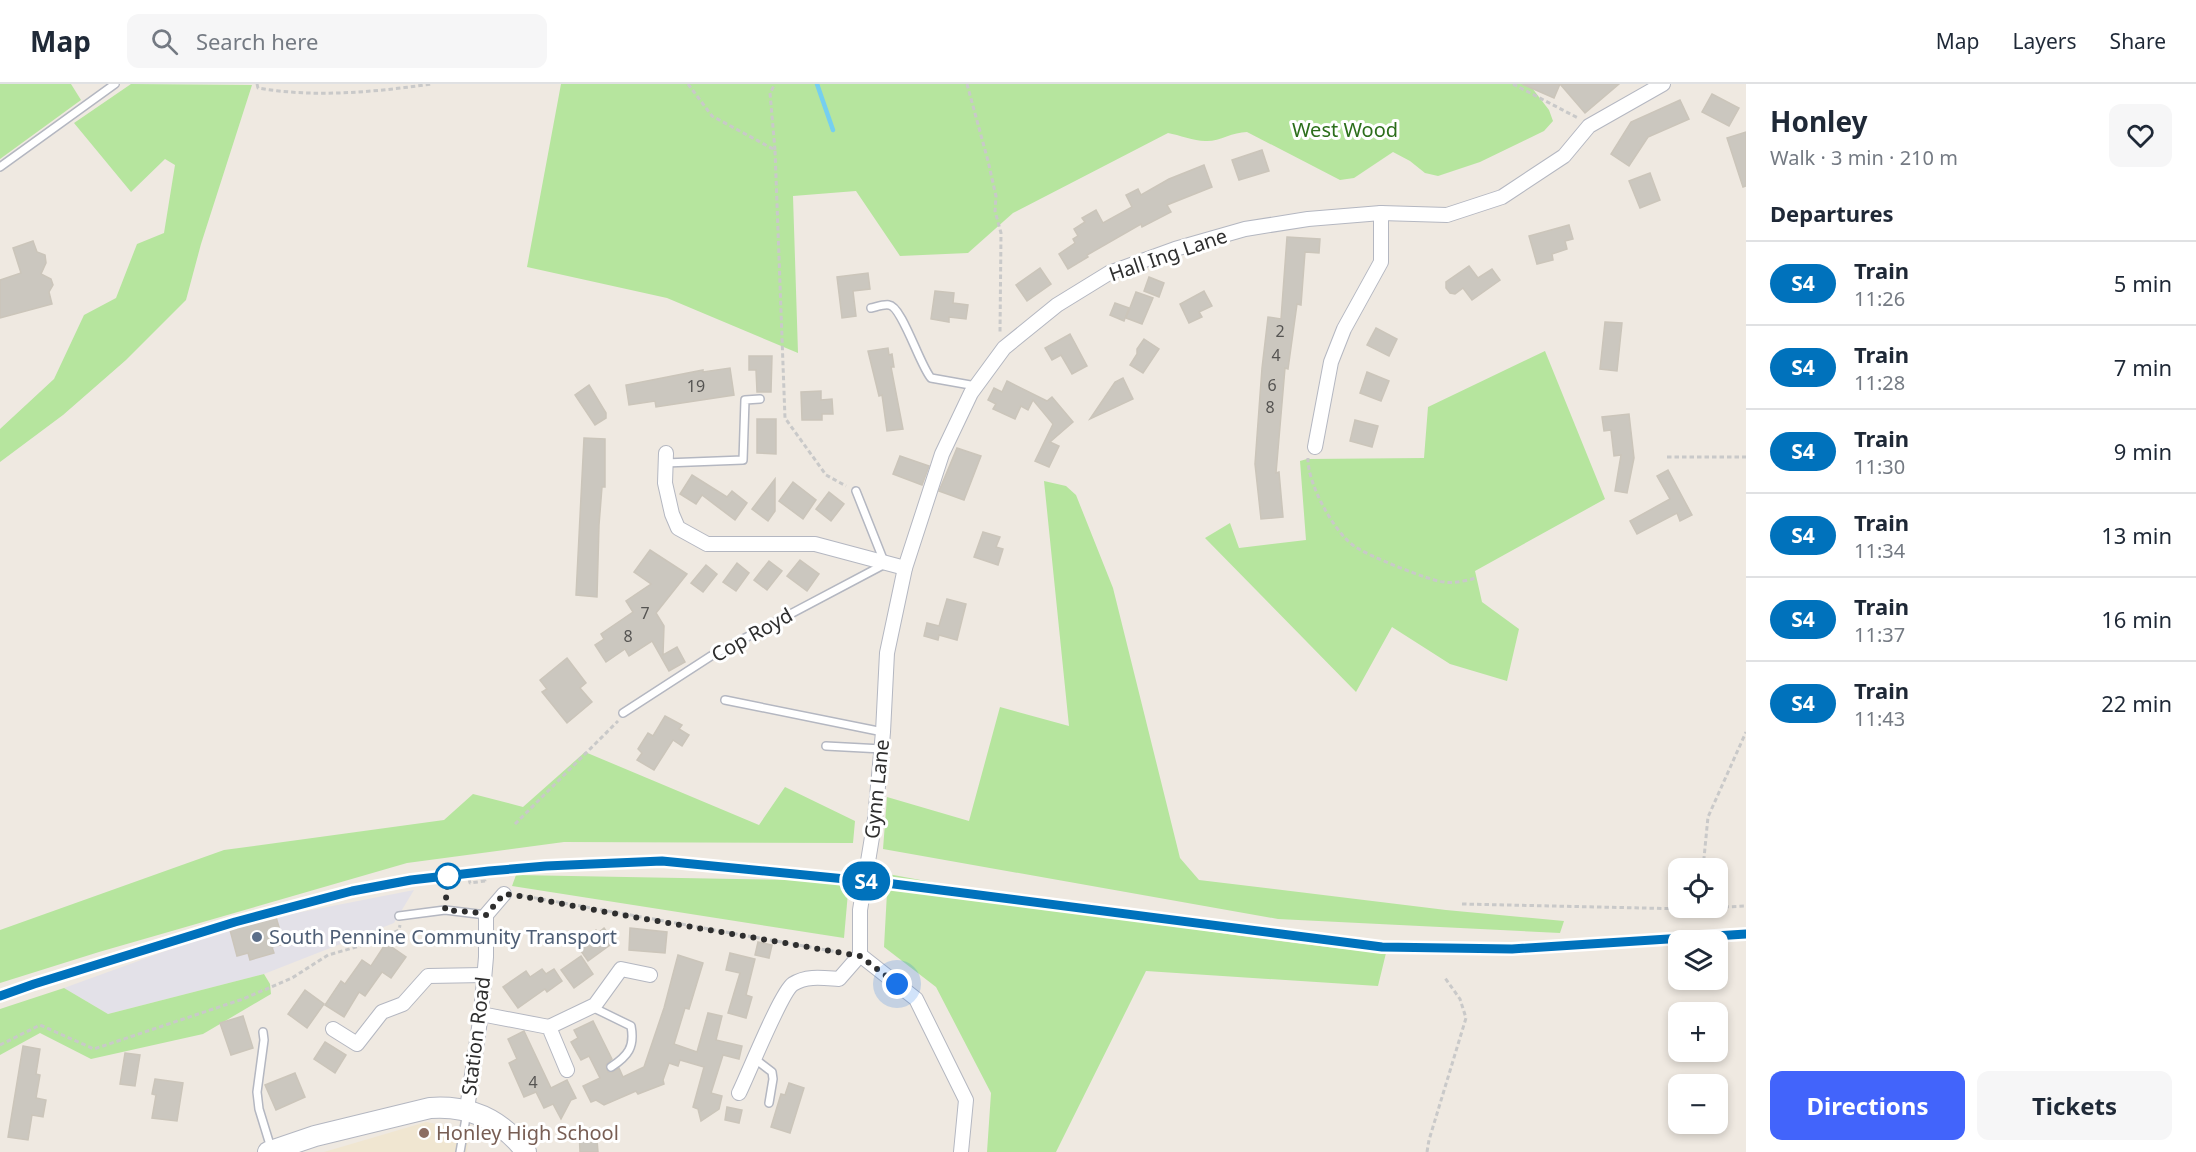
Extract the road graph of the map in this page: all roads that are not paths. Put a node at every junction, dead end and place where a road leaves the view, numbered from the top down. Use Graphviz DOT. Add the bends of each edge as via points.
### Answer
graph roads {
  1 [pos="115,84"];
  2 [pos="1663,84"];
  3 [pos="0,167"];
  4 [pos="1381,213"];
  5 [pos="871,308"];
  6 [pos="976,386"];
  7 [pos="760,399"];
  8 [pos="1315,447"];
  9 [pos="666,458"];
  10 [pos="856,491"];
  11 [pos="885,564"];
  12 [pos="905,568"];
  13 [pos="725,700"];
  14 [pos="623,713"];
  15 [pos="883,732"];
  16 [pos="826,746"];
  17 [pos="882,749"];
  18 [pos="504,894"];
  19 [pos="401,915"];
  20 [pos="486,915"];
  21 [pos="860,956"];
  22 [pos="484,975"];
  23 [pos="651,975"];
  24 [pos="592,1007"];
  25 [pos="481,1014"];
  26 [pos="549,1027"];
  27 [pos="333,1029"];
  28 [pos="262,1032"];
  29 [pos="755,1059"];
  30 [pos="611,1067"];
  31 [pos="567,1070"];
  32 [pos="739,1093"];
  33 [pos="769,1103"];
  34 [pos="467,1109"];
  35 [pos="270,1151"];
  36 [pos="460,1152"];
  37 [pos="526,1152"];
  38 [pos="961,1152"];
  1 -- 3 [label="lane"];
  2 -- 4 [label="street, Hall Ing Lane" via="1589,126 1564,156 1502,197 1447,215"];
  4 -- 6 [label="street, Hall Ing Lane" via="1245,229 1109,273 1057,305 1004,348"];
  4 -- 8 [label="street" via="1381,262 1344,329 1331,362"];
  5 -- 6 [label="lane" via="894,307 931,378"];
  6 -- 12 [label="street, Hall Ing Lane" via="942,454"];
  7 -- 9 [label="lane" via="745,400 743,460"];
  9 -- 11 [label="street" via="665,483 678,528 707,544 815,544"];
  10 -- 11 [label="lane"];
  11 -- 12 [label="street"];
  11 -- 14 [label="lane, Cop Royd" via="711,656"];
  12 -- 15 [label="street, Gynn Lane" via="887,653"];
  13 -- 15 [label="lane"];
  15 -- 17 [label="street, Gynn Lane"];
  16 -- 17 [label="lane"];
  17 -- 21 [label="street, Gynn Lane" via="860,910"];
  18 -- 20 [label="street"];
  19 -- 20 [label="lane" via="445,910"];
  20 -- 22 [label="street, Station Road"];
  21 -- 29 [label="street" via="839,980 808,977 791,985"];
  21 -- 38 [label="street" via="916,999 966,1100"];
  22 -- 25 [label="street, Station Road"];
  22 -- 27 [label="street" via="428,976 402,1004 382,1012 357,1044"];
  23 -- 24 [label="street" via="621,969"];
  24 -- 26 [label="street"];
  24 -- 30 [label="lane" via="631,1026 633,1037 626,1057"];
  25 -- 26 [label="street"];
  25 -- 34 [label="street, Station Road"];
  26 -- 31 [label="street"];
  28 -- 35 [label="lane" via="257,1092"];
  29 -- 32 [label="street"];
  29 -- 33 [label="lane" via="772,1072"];
  34 -- 35 [label="street" via="430,1108"];
  34 -- 36 [label="lane"];
  34 -- 37 [label="street, Station Road" via="495,1122"];
}
